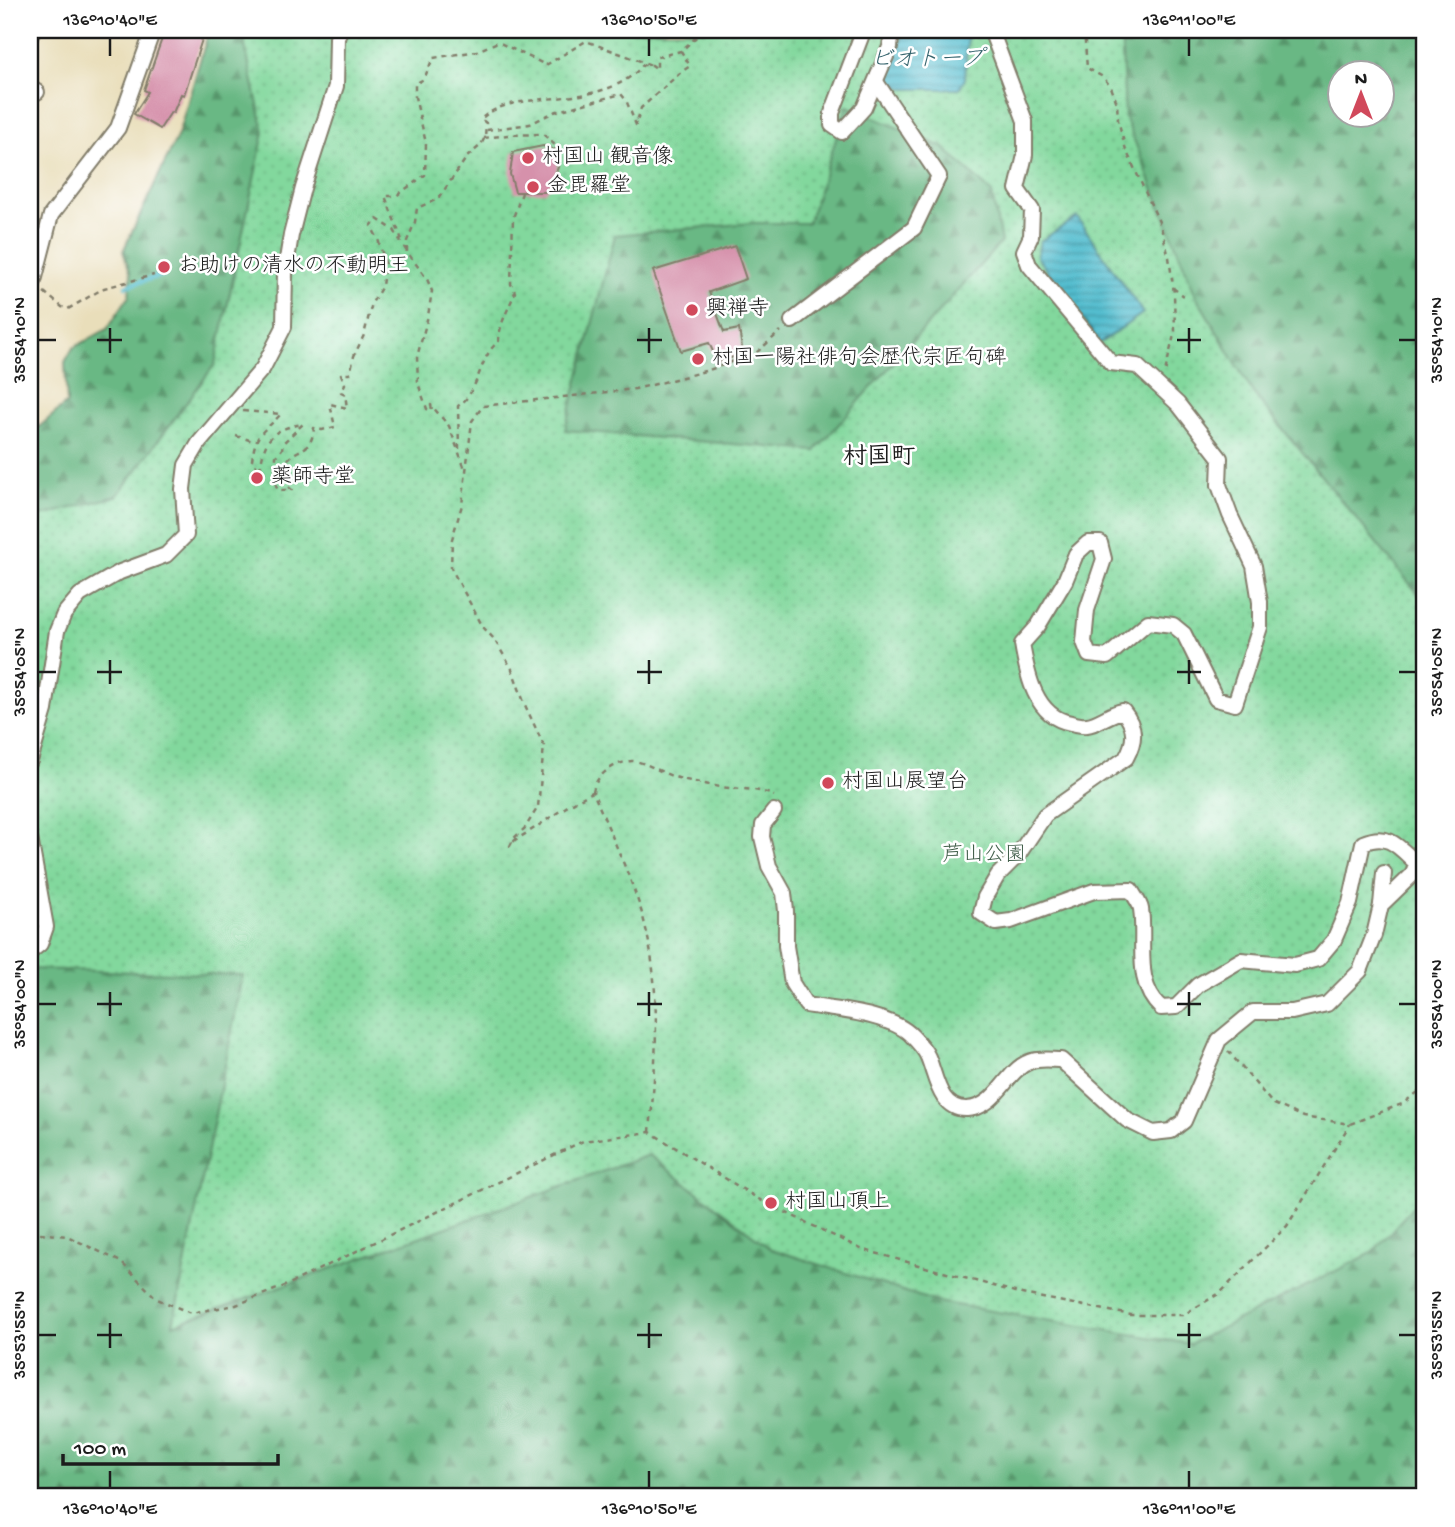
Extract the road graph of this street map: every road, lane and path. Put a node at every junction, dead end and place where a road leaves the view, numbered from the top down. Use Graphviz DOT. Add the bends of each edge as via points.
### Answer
graph roads {
  1 [pos="33,30"];
  2 [pos="153,30"];
  3 [pos="340,30"];
  4 [pos="704,30"];
  5 [pos="862,30"];
  6 [pos="892,30"];
  7 [pos="991,30"];
  8 [pos="1084,30"];
  9 [pos="30,37"];
  10 [pos="681,51"];
  11 [pos="654,66"];
  12 [pos="876,82"];
  13 [pos="487,130"];
  14 [pos="484,138"];
  15 [pos="554,150"];
  16 [pos="522,193"];
  17 [pos="407,253"];
  18 [pos="154,275"];
  19 [pos="31,287"];
  20 [pos="1173,288"];
  21 [pos="1184,296"];
  22 [pos="792,321"];
  23 [pos="1161,389"];
  24 [pos="242,411"];
  25 [pos="236,436"];
  26 [pos="255,442"];
  27 [pos="260,471"];
  28 [pos="466,472"];
  29 [pos="258,478"];
  30 [pos="30,761"];
  31 [pos="593,792"];
  32 [pos="774,811"];
  33 [pos="30,838"];
  34 [pos="1384,873"];
  35 [pos="1381,905"];
  36 [pos="30,952"];
  37 [pos="1219,1040"];
  38 [pos="1425,1087"];
  39 [pos="1350,1124"];
  40 [pos="650,1132"];
  41 [pos="30,1232"];
  1 -- 9 [label="street"];
  2 -- 19 [label="street" via="118,128 51,215"];
  3 -- 30 [label="street" via="336,86 291,234 284,327 263,368 186,465 186,534 166,555 120,572 80,595 64,614"];
  4 -- 10 [label="path"];
  5 -- 12 [label="street" via="832,113 832,125 842,132 864,108"];
  6 -- 12 [label="street"];
  7 -- 23 [label="street" via="1025,121 1025,155 1017,189 1032,210 1031,236 1024,251 1029,265 1111,363 1137,366"];
  8 -- 20 [label="path" via="1087,68 1111,86 1126,150 1160,224"];
  10 -- 11 [label="path" via="657,57 657,69"];
  10 -- 13 [label="path" via="690,66 641,108 636,125 621,94 554,112 530,124"];
  11 -- 13 [label="path" via="643,65 633,77 596,92 492,111 481,118"];
  11 -- 17 [label="path" via="586,41 546,65 498,42 477,51 433,58 424,79 415,84 426,143 425,175 397,196 385,196"];
  12 -- 22 [label="street" via="939,176 915,228"];
  13 -- 14 [label="path"];
  14 -- 15 [label="path" via="542,134 556,146"];
  14 -- 17 [label="path" via="438,199 417,208"];
  16 -- 28 [label="path" via="513,218 515,292 498,327 499,341 488,349 466,401 458,406 459,451"];
  17 -- 27 [label="path" via="394,230 373,221 385,263 382,286 372,303 350,374 341,374 347,408 330,404 335,427 314,428 308,446 287,460 292,472 278,478 292,490 275,487 276,456 303,424 278,431 265,444"];
  17 -- 28 [label="path" via="432,291 417,357 418,383 427,409 432,410 431,405 449,426"];
  18 -- 19 [label="path" via="104,288 68,309"];
  20 -- 21 [label="path"];
  20 -- 23 [label="path" via="1175,331"];
  22 -- 28 [label="path" via="756,353 709,370 635,389 483,406 472,421"];
  23 -- 35 [label="street" via="1220,458 1219,485 1254,566 1260,627 1235,704 1216,699 1184,634 1173,625 1148,622 1107,657 1089,655 1084,642 1087,610 1104,559 1100,543 1088,543 1076,554 1038,626 1022,644 1028,679 1051,716 1063,722 1087,726 1123,711 1132,723 1134,744 1126,758 1045,815 998,875 981,913 996,923 1011,921 1094,891 1131,890 1141,906 1144,982 1150,998 1161,1008 1176,1007 1198,985 1241,960 1295,965 1318,959 1334,940 1350,903 1363,843 1376,838 1393,842 1416,863 1413,874"];
  24 -- 26 [label="path" via="281,414 263,428"];
  25 -- 26 [label="path"];
  26 -- 27 [label="path" via="252,460"];
  27 -- 29 [label="path"];
  28 -- 31 [label="path" via="452,539 452,568 512,669 544,746 538,807 510,846"];
  31 -- 32 [label="path" via="603,773 634,761 674,778 774,795"];
  31 -- 40 [label="path" via="640,908 653,965 657,1038"];
  32 -- 37 [label="street" via="763,825 762,837 769,866 784,893 792,983 806,1005 864,1015 910,1033 927,1054 943,1097 954,1107 968,1109 983,1103 1032,1060 1061,1060 1127,1120 1153,1133 1171,1131 1184,1121"];
  33 -- 36 [label="street" via="46,927 40,944"];
  34 -- 35 [label="street"];
  35 -- 37 [label="street" via="1360,971 1327,1003 1292,1012 1253,1012"];
  37 -- 39 [label="path" via="1272,1103 1303,1117"];
  38 -- 39 [label="path" via="1402,1104"];
  39 -- 40 [label="path" via="1287,1226 1220,1293 1183,1315 1130,1315 1022,1294 861,1249 762,1202"];
  40 -- 41 [label="path" via="583,1141 285,1286 225,1307 191,1312 157,1299 121,1262 67,1236"];
}
